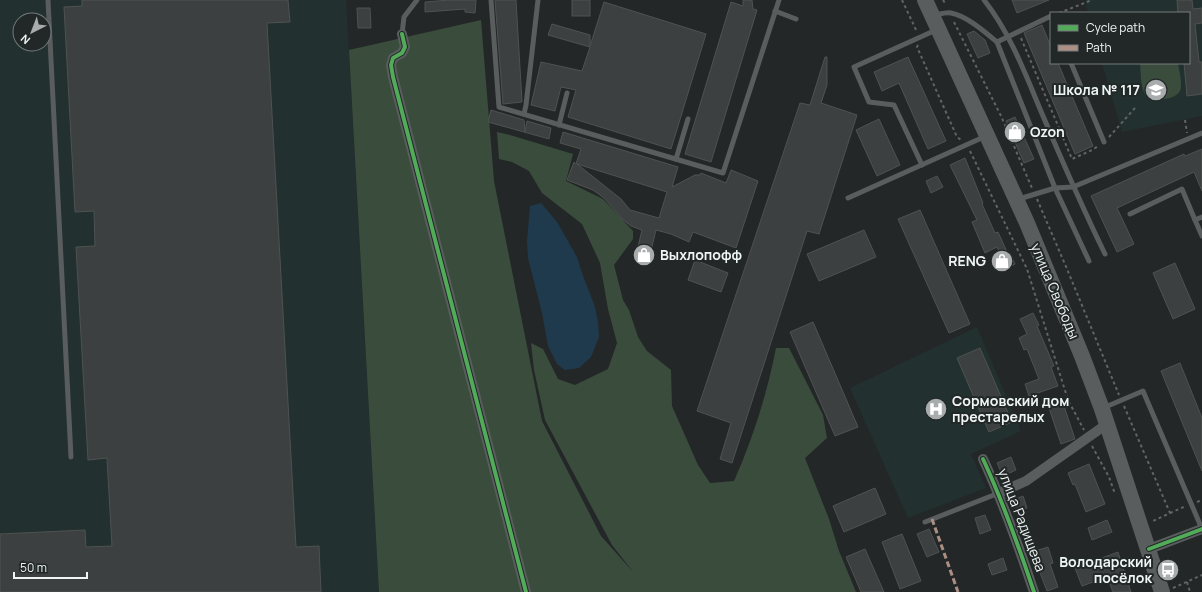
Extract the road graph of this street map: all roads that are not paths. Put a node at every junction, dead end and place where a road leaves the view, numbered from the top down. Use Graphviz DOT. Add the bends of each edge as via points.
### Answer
graph roads {
  1 [pos="48,0"];
  2 [pos="418,0"];
  3 [pos="491,0"];
  4 [pos="538,0"];
  5 [pos="779,0"];
  6 [pos="984,0"];
  7 [pos="931,10"];
  8 [pos="775,11"];
  9 [pos="1050,16"];
  10 [pos="796,19"];
  11 [pos="402,34"];
  12 [pos="1009,37"];
  13 [pos="997,42"];
  14 [pos="1071,64"];
  15 [pos="567,93"];
  16 [pos="524,114"];
  17 [pos="688,119"];
  18 [pos="558,125"];
  19 [pos="1202,133"];
  20 [pos="987,135"];
  21 [pos="1104,142"];
  22 [pos="676,159"];
  23 [pos="922,165"];
  24 [pos="1073,187"];
  25 [pos="1055,188"];
  26 [pos="848,198"];
  27 [pos="1016,200"];
  28 [pos="1130,214"];
  29 [pos="1202,217"];
  30 [pos="1195,220"];
  31 [pos="1202,236"];
  32 [pos="1105,254"];
  33 [pos="1089,261"];
  34 [pos="1102,409"];
  35 [pos="1107,424"];
  36 [pos="71,457"];
  37 [pos="983,458"];
  38 [pos="999,493"];
  39 [pos="925,522"];
  40 [pos="1202,529"];
  41 [pos="1149,549"];
  42 [pos="1167,591"];
  43 [pos="526,592"];
  44 [pos="1034,592"];
  1 -- 36 [label="lane"];
  2 -- 11 [label="lane" via="404,17"];
  3 -- 16 [label="lane" via="499,107"];
  4 -- 16 [label="lane"];
  5 -- 8 [label="lane"];
  6 -- 12 [label="lane"];
  7 -- 13 [label="lane" via="950,12 983,30"];
  7 -- 20 [label="main road, улица Свободы"];
  7 -- 23 [label="lane" via="919,38 854,67 869,102 894,105"];
  8 -- 10 [label="lane"];
  8 -- 22 [label="lane" via="723,173"];
  9 -- 12 [label="lane"];
  11 -- 43 [label="street" via="405,47 402,53 393,58 393,77"];
  12 -- 13 [label="lane"];
  12 -- 24 [label="lane"];
  13 -- 25 [label="lane"];
  14 -- 21 [label="lane"];
  15 -- 18 [label="lane"];
  16 -- 18 [label="lane"];
  17 -- 22 [label="lane"];
  18 -- 22 [label="lane"];
  19 -- 24 [label="lane"];
  20 -- 23 [label="lane"];
  20 -- 27 [label="main road, улица Свободы"];
  23 -- 26 [label="lane"];
  24 -- 25 [label="lane"];
  24 -- 32 [label="lane"];
  25 -- 27 [label="lane"];
  25 -- 33 [label="lane"];
  27 -- 34 [label="main road, улица Свободы"];
  28 -- 30 [label="lane" via="1182,189"];
  29 -- 30 [label="lane"];
  30 -- 31 [label="lane"];
  34 -- 35 [label="main road, улица Свободы"];
  34 -- 40 [label="lane" via="1142,391"];
  35 -- 38 [label="street" via="1026,481"];
  35 -- 41 [label="main road, улица Свободы"];
  37 -- 38 [label="street, улица Радищева"];
  38 -- 39 [label="lane"];
  38 -- 44 [label="street, улица Радищева"];
  40 -- 41 [label="street"];
  41 -- 42 [label="main road, улица Свободы"];
}
